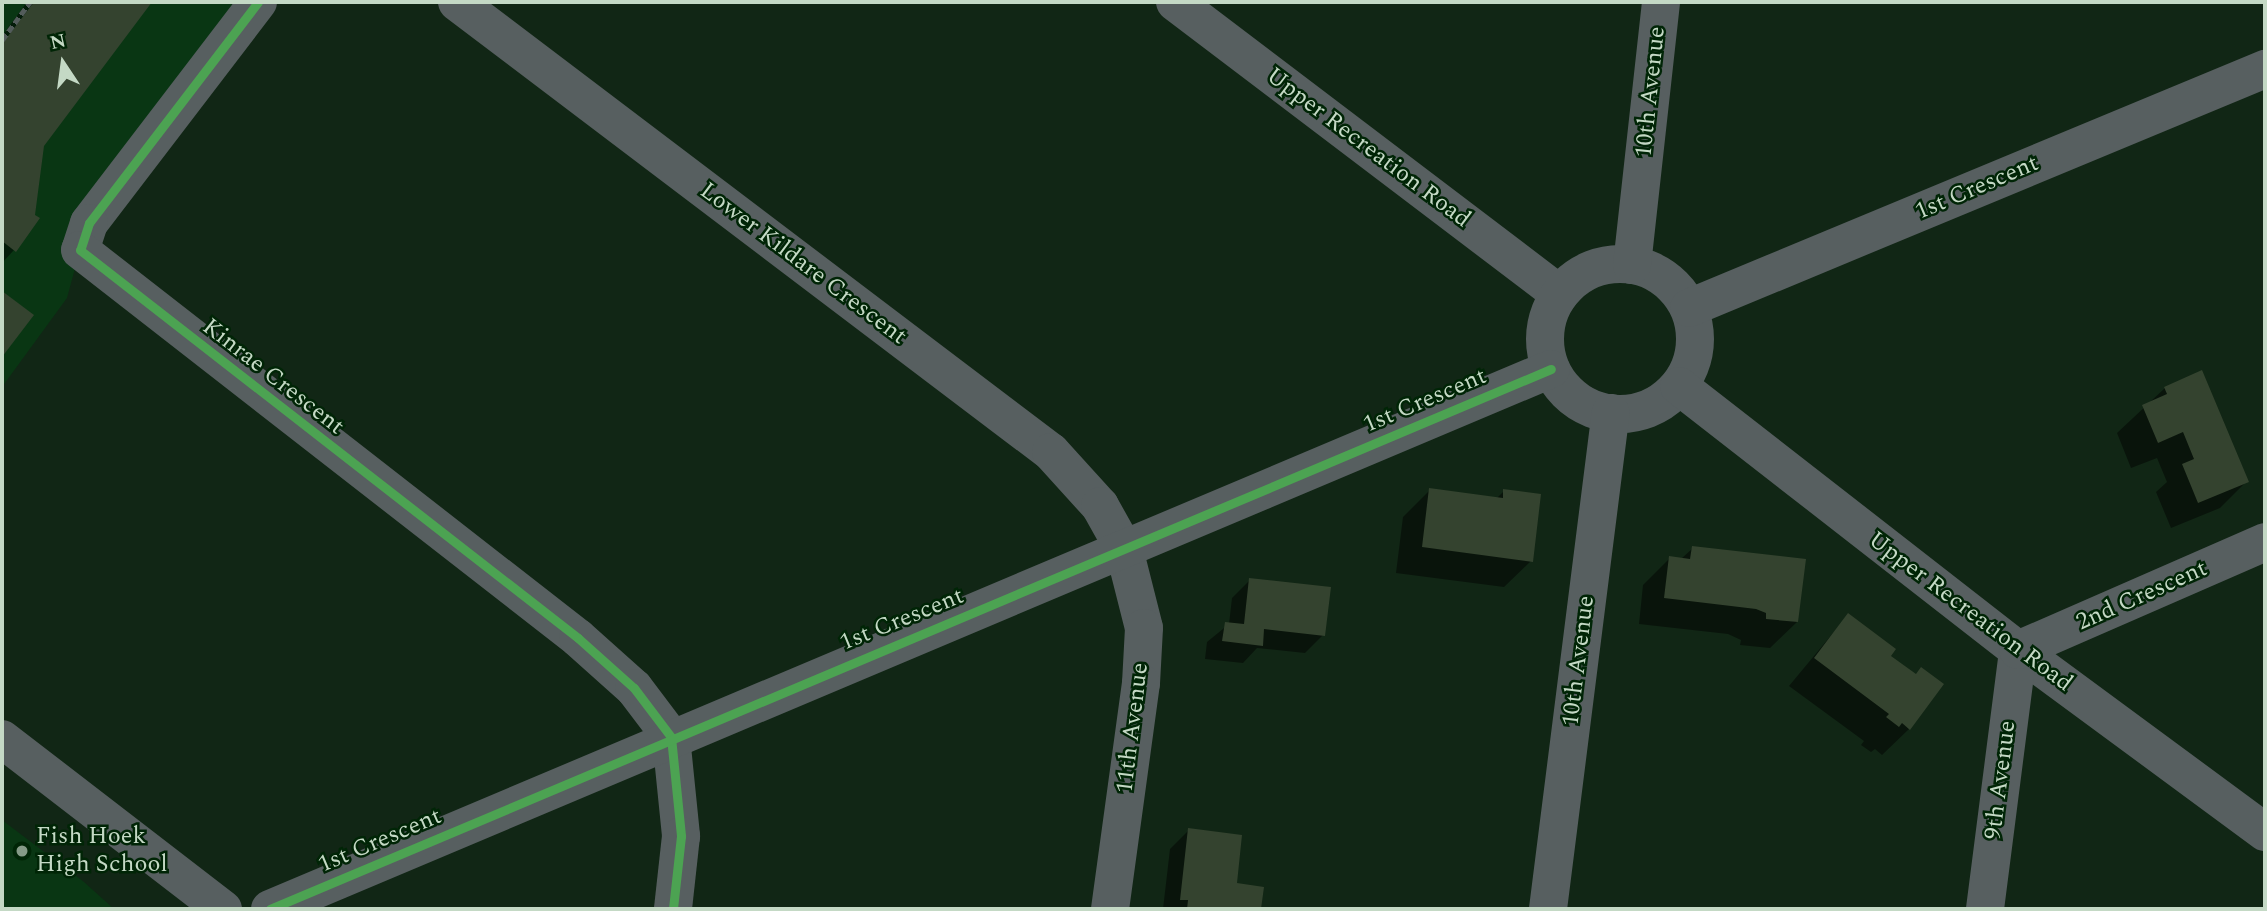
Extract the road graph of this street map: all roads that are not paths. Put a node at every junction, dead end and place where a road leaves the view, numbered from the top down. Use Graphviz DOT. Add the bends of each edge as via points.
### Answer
graph roads {
  1 [pos="258,2"];
  2 [pos="1175,2"];
  3 [pos="1661,2"];
  4 [pos="463,3"];
  5 [pos="2265,69"];
  6 [pos="1632,265"];
  7 [pos="1560,294"];
  8 [pos="1689,308"];
  9 [pos="1551,369"];
  10 [pos="1679,386"];
  11 [pos="1611,413"];
  12 [pos="2265,542"];
  13 [pos="1124,549"];
  14 [pos="2018,650"];
  15 [pos="671,737"];
  16 [pos="2,739"];
  17 [pos="2265,832"];
  18 [pos="223,909"];
  19 [pos="270,909"];
  20 [pos="673,909"];
  21 [pos="1110,909"];
  22 [pos="1548,909"];
  23 [pos="1985,909"];
  1 -- 15 [label="street, Kinrae Crescent" via="89,223 80,250 578,638 634,688"];
  2 -- 7 [label="street, Upper Recreation Road"];
  3 -- 6 [label="street, 10th Avenue"];
  4 -- 13 [label="street, Lower Kildare Crescent" via="1051,452 1100,506"];
  5 -- 8 [label="street, 1st Crescent"];
  6 -- 7 [label="street" via="1592,269"];
  6 -- 8 [label="street" via="1656,273 1675,288"];
  7 -- 9 [label="street" via="1547,322"];
  8 -- 10 [label="street" via="1695,349"];
  9 -- 11 [label="street" via="1576,398"];
  9 -- 13 [label="street, 1st Crescent"];
  10 -- 11 [label="street" via="1648,408"];
  10 -- 14 [label="street, Upper Recreation Road"];
  11 -- 22 [label="street, 10th Avenue"];
  12 -- 14 [label="street, 2nd Crescent"];
  13 -- 15 [label="street, 1st Crescent"];
  13 -- 21 [label="street, 11th Avenue" via="1140,605 1143,642"];
  14 -- 17 [label="street, Upper Recreation Road"];
  14 -- 23 [label="street, 9th Avenue"];
  15 -- 19 [label="street, 1st Crescent"];
  15 -- 20 [label="street" via="681,836"];
  16 -- 18 [label="street"];
}
